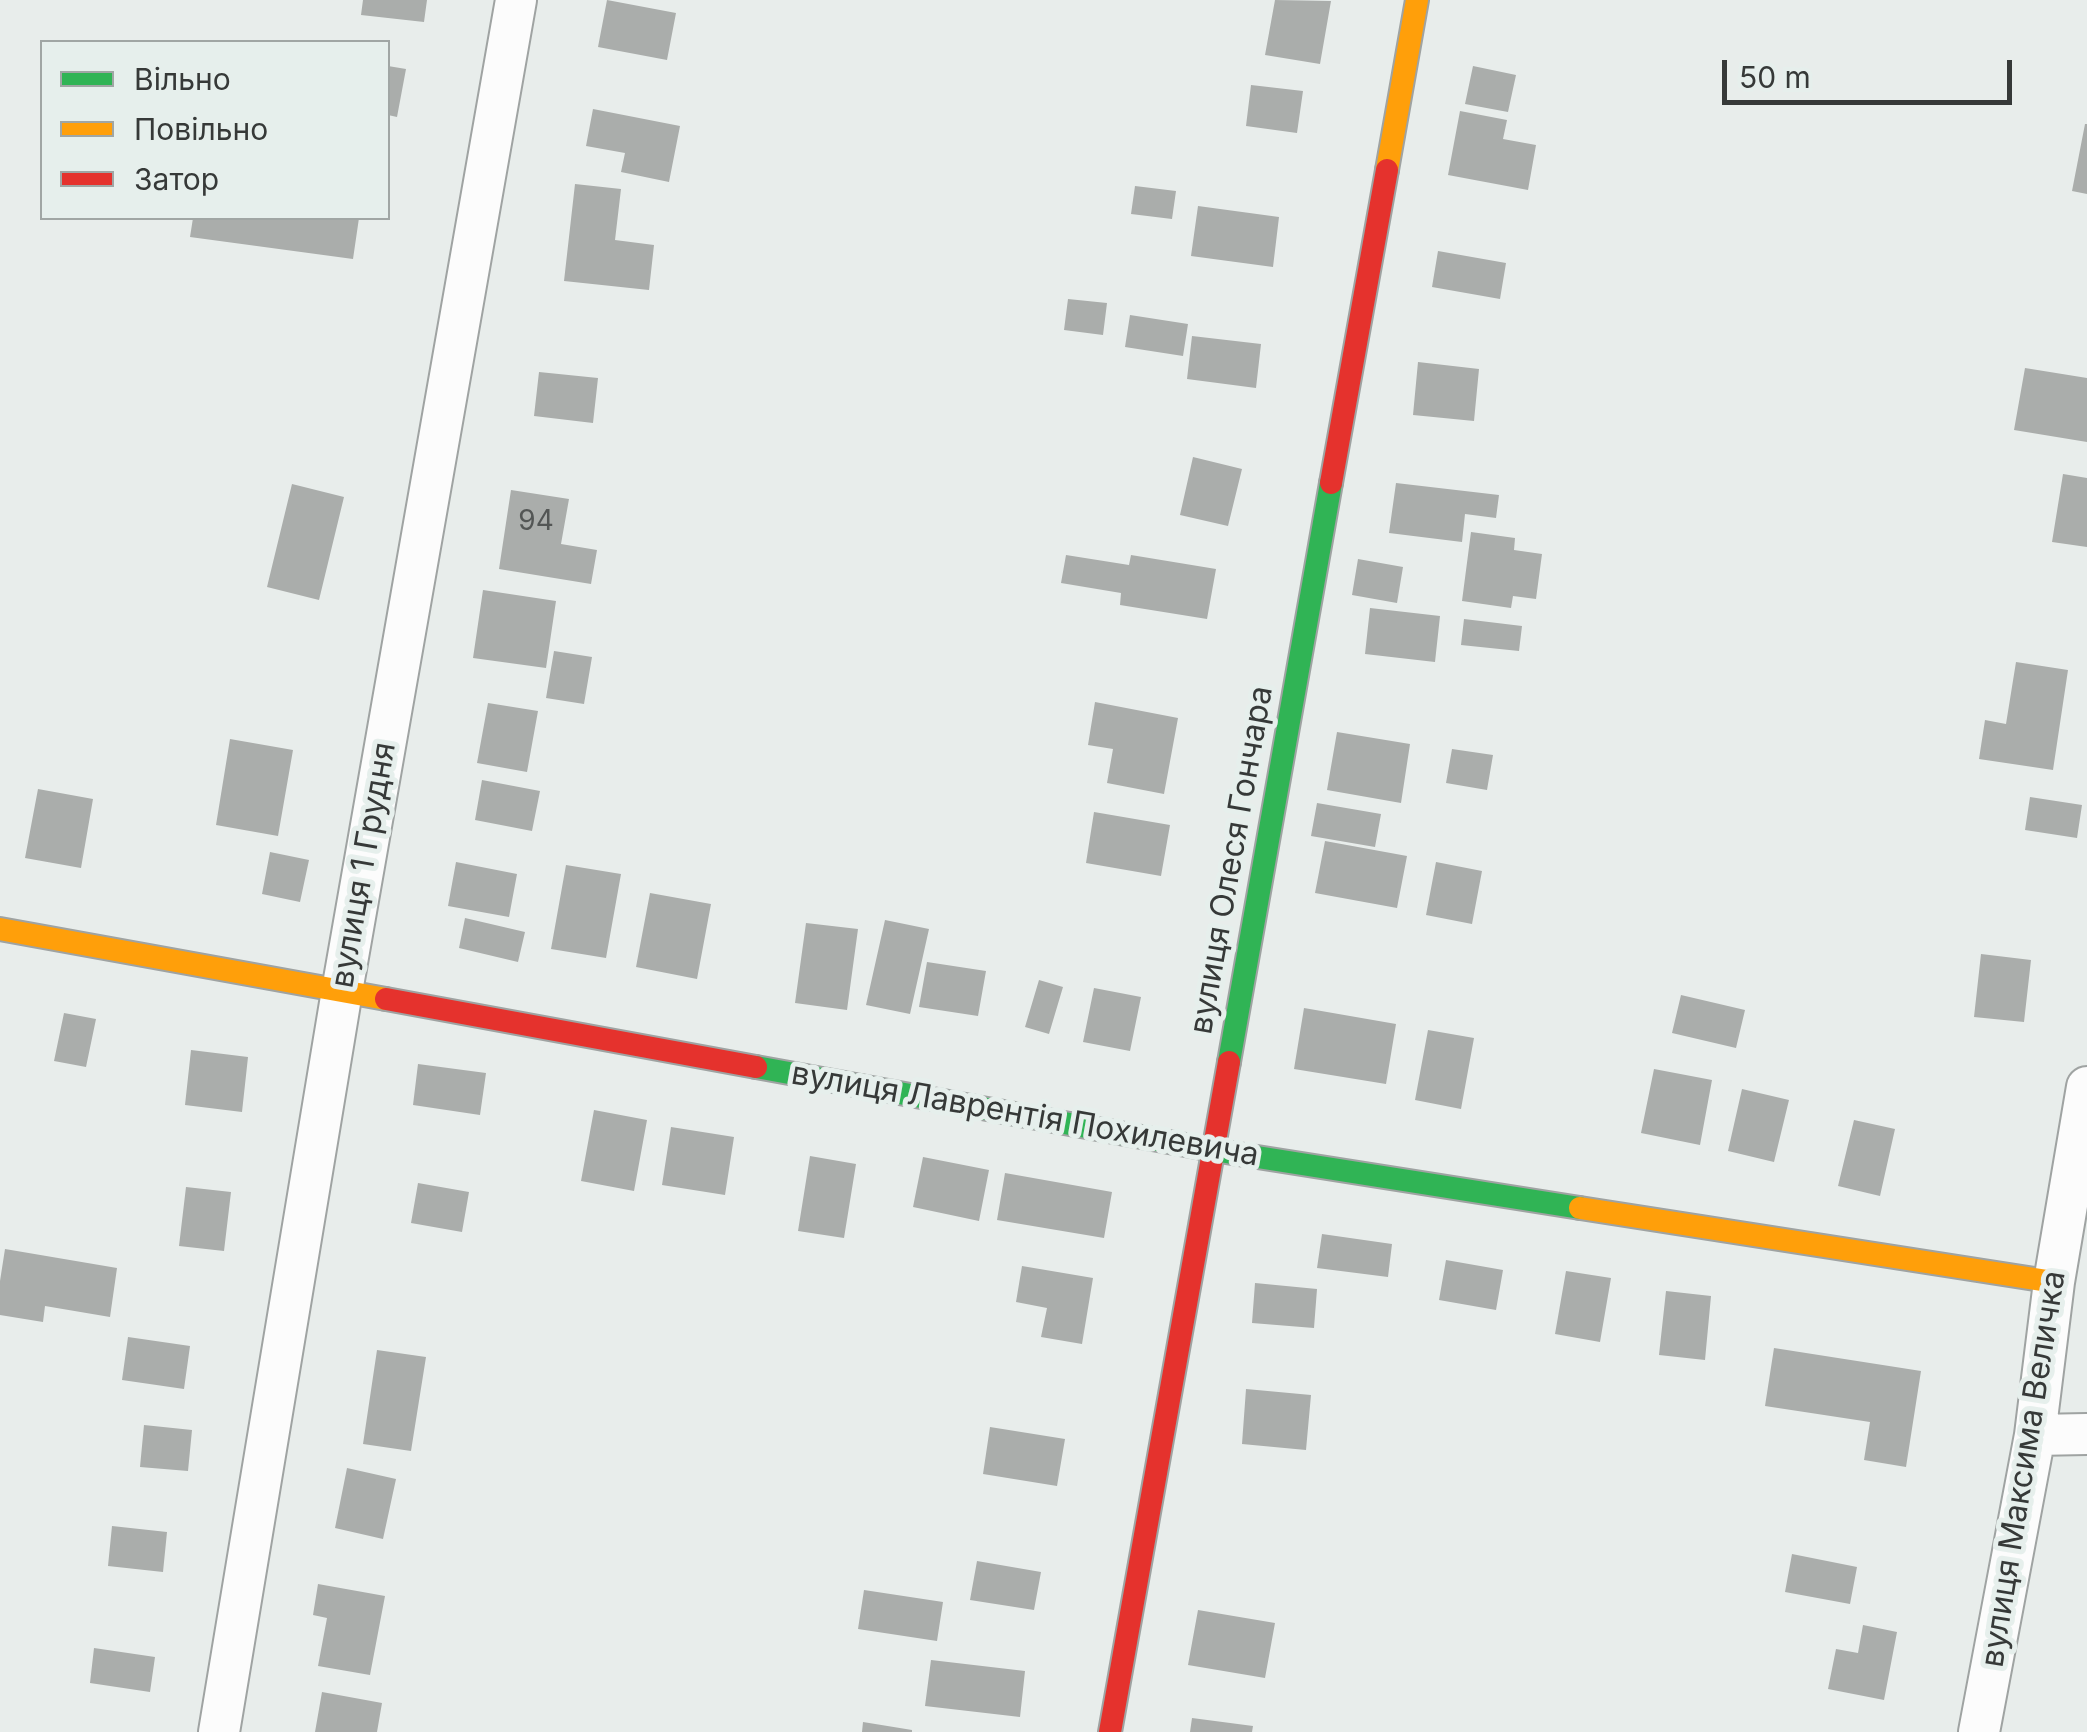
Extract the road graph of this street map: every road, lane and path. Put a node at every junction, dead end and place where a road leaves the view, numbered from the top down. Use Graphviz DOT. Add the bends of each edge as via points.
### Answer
graph roads {
  1 [pos="516,0"];
  2 [pos="1417,0"];
  3 [pos="0,929"];
  4 [pos="342,990"];
  5 [pos="2087,1087"];
  6 [pos="1214,1150"];
  7 [pos="2054,1282"];
  8 [pos="2087,1434"];
  9 [pos="2035,1435"];
  10 [pos="219,1732"];
  11 [pos="1110,1732"];
  12 [pos="1979,1732"];
  1 -- 4 [label="street, вулиця 1 Грудня"];
  2 -- 6 [label="street, вулиця Олеся Гончара"];
  3 -- 4 [label="street, вулиця Лаврентія Похилевича"];
  4 -- 6 [label="street, вулиця Лаврентія Похилевича"];
  4 -- 10 [label="street, вулиця 1 Грудня"];
  5 -- 7 [label="street, вулиця Максима Величка"];
  6 -- 7 [label="street, вулиця Лаврентія Похилевича"];
  6 -- 11 [label="street, вулиця Олеся Гончара"];
  7 -- 9 [label="street, вулиця Максима Величка"];
  8 -- 9 [label="street"];
  9 -- 12 [label="street, вулиця Максима Величка"];
}
